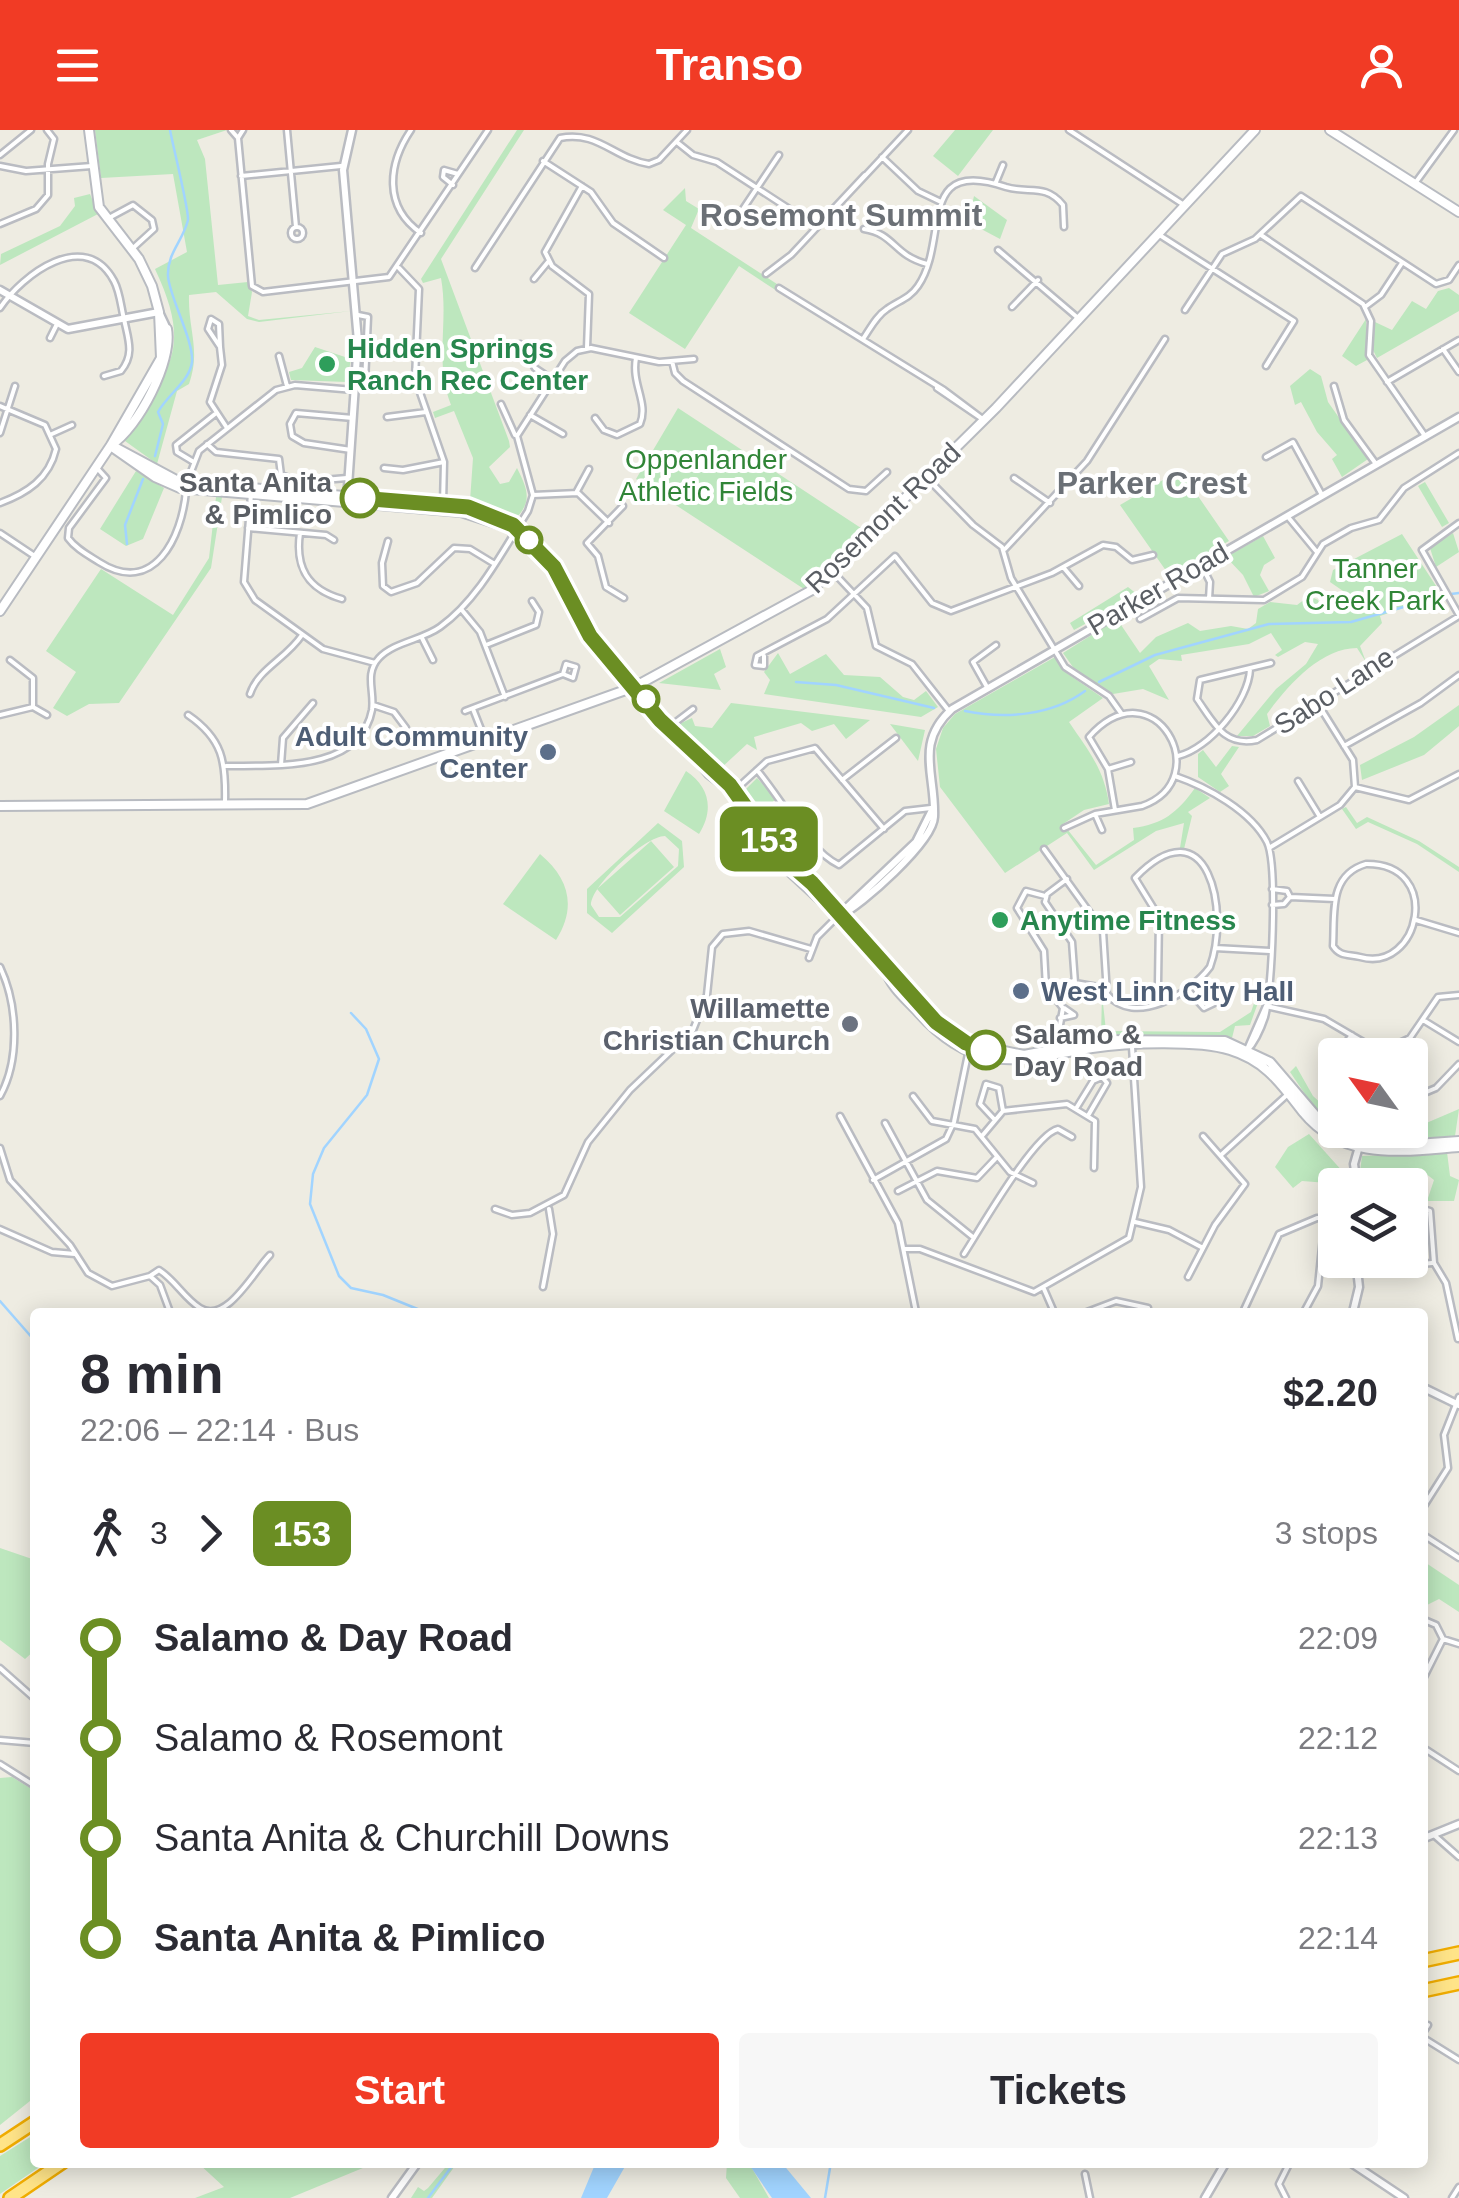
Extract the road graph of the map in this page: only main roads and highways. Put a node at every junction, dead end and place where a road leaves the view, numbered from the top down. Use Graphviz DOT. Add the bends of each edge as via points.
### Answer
graph roads {
  1 [pos="89,130"];
  2 [pos="1254,130"];
  3 [pos="1330,130"];
  4 [pos="1459,212"];
  5 [pos="167,330"];
  6 [pos="111,445"];
  7 [pos="347,499"];
  8 [pos="516,530"];
  9 [pos="0,610"];
  10 [pos="634,688"];
  11 [pos="0,806"];
  12 [pos="1247,1052"];
  13 [pos="1318,1116"];
  14 [pos="1318,1126"];
  15 [pos="1459,1144"];
  16 [pos="1428,1145"];
  17 [pos="1459,1952"];
  18 [pos="1428,1960"];
  19 [pos="1459,1983"];
  20 [pos="1428,1989"];
  21 [pos="30,2125"];
  22 [pos="0,2146"];
  23 [pos="55,2168"];
  24 [pos="10,2198"];
  1 -- 6 [label="main road" via="96,198 151,281 159,312 160,363"];
  2 -- 10 [label="main road, Rosemont Road" via="832,571 804,596"];
  3 -- 4 [label="main road"];
  5 -- 6 [label="main road" via="164,370"];
  6 -- 7 [label="main road" via="187,486"];
  6 -- 9 [label="main road"];
  7 -- 8 [label="main road" via="461,512"];
  7 -- 8 [label="main road" via="478,510"];
  8 -- 10 [label="main road" via="554,567 582,625"];
  10 -- 11 [label="main road, Rosemont Road" via="311,803"];
  10 -- 12 [label="main road" via="733,792 774,858 942,1027 972,1048 1024,1055 1092,1041"];
  12 -- 13 [label="main road" via="1280,1070"];
  12 -- 14 [label="main road"];
  15 -- 16 [label="main road"];
  17 -- 18 [label="highway"];
  19 -- 20 [label="highway"];
  21 -- 22 [label="highway"];
  23 -- 24 [label="highway"];
}
